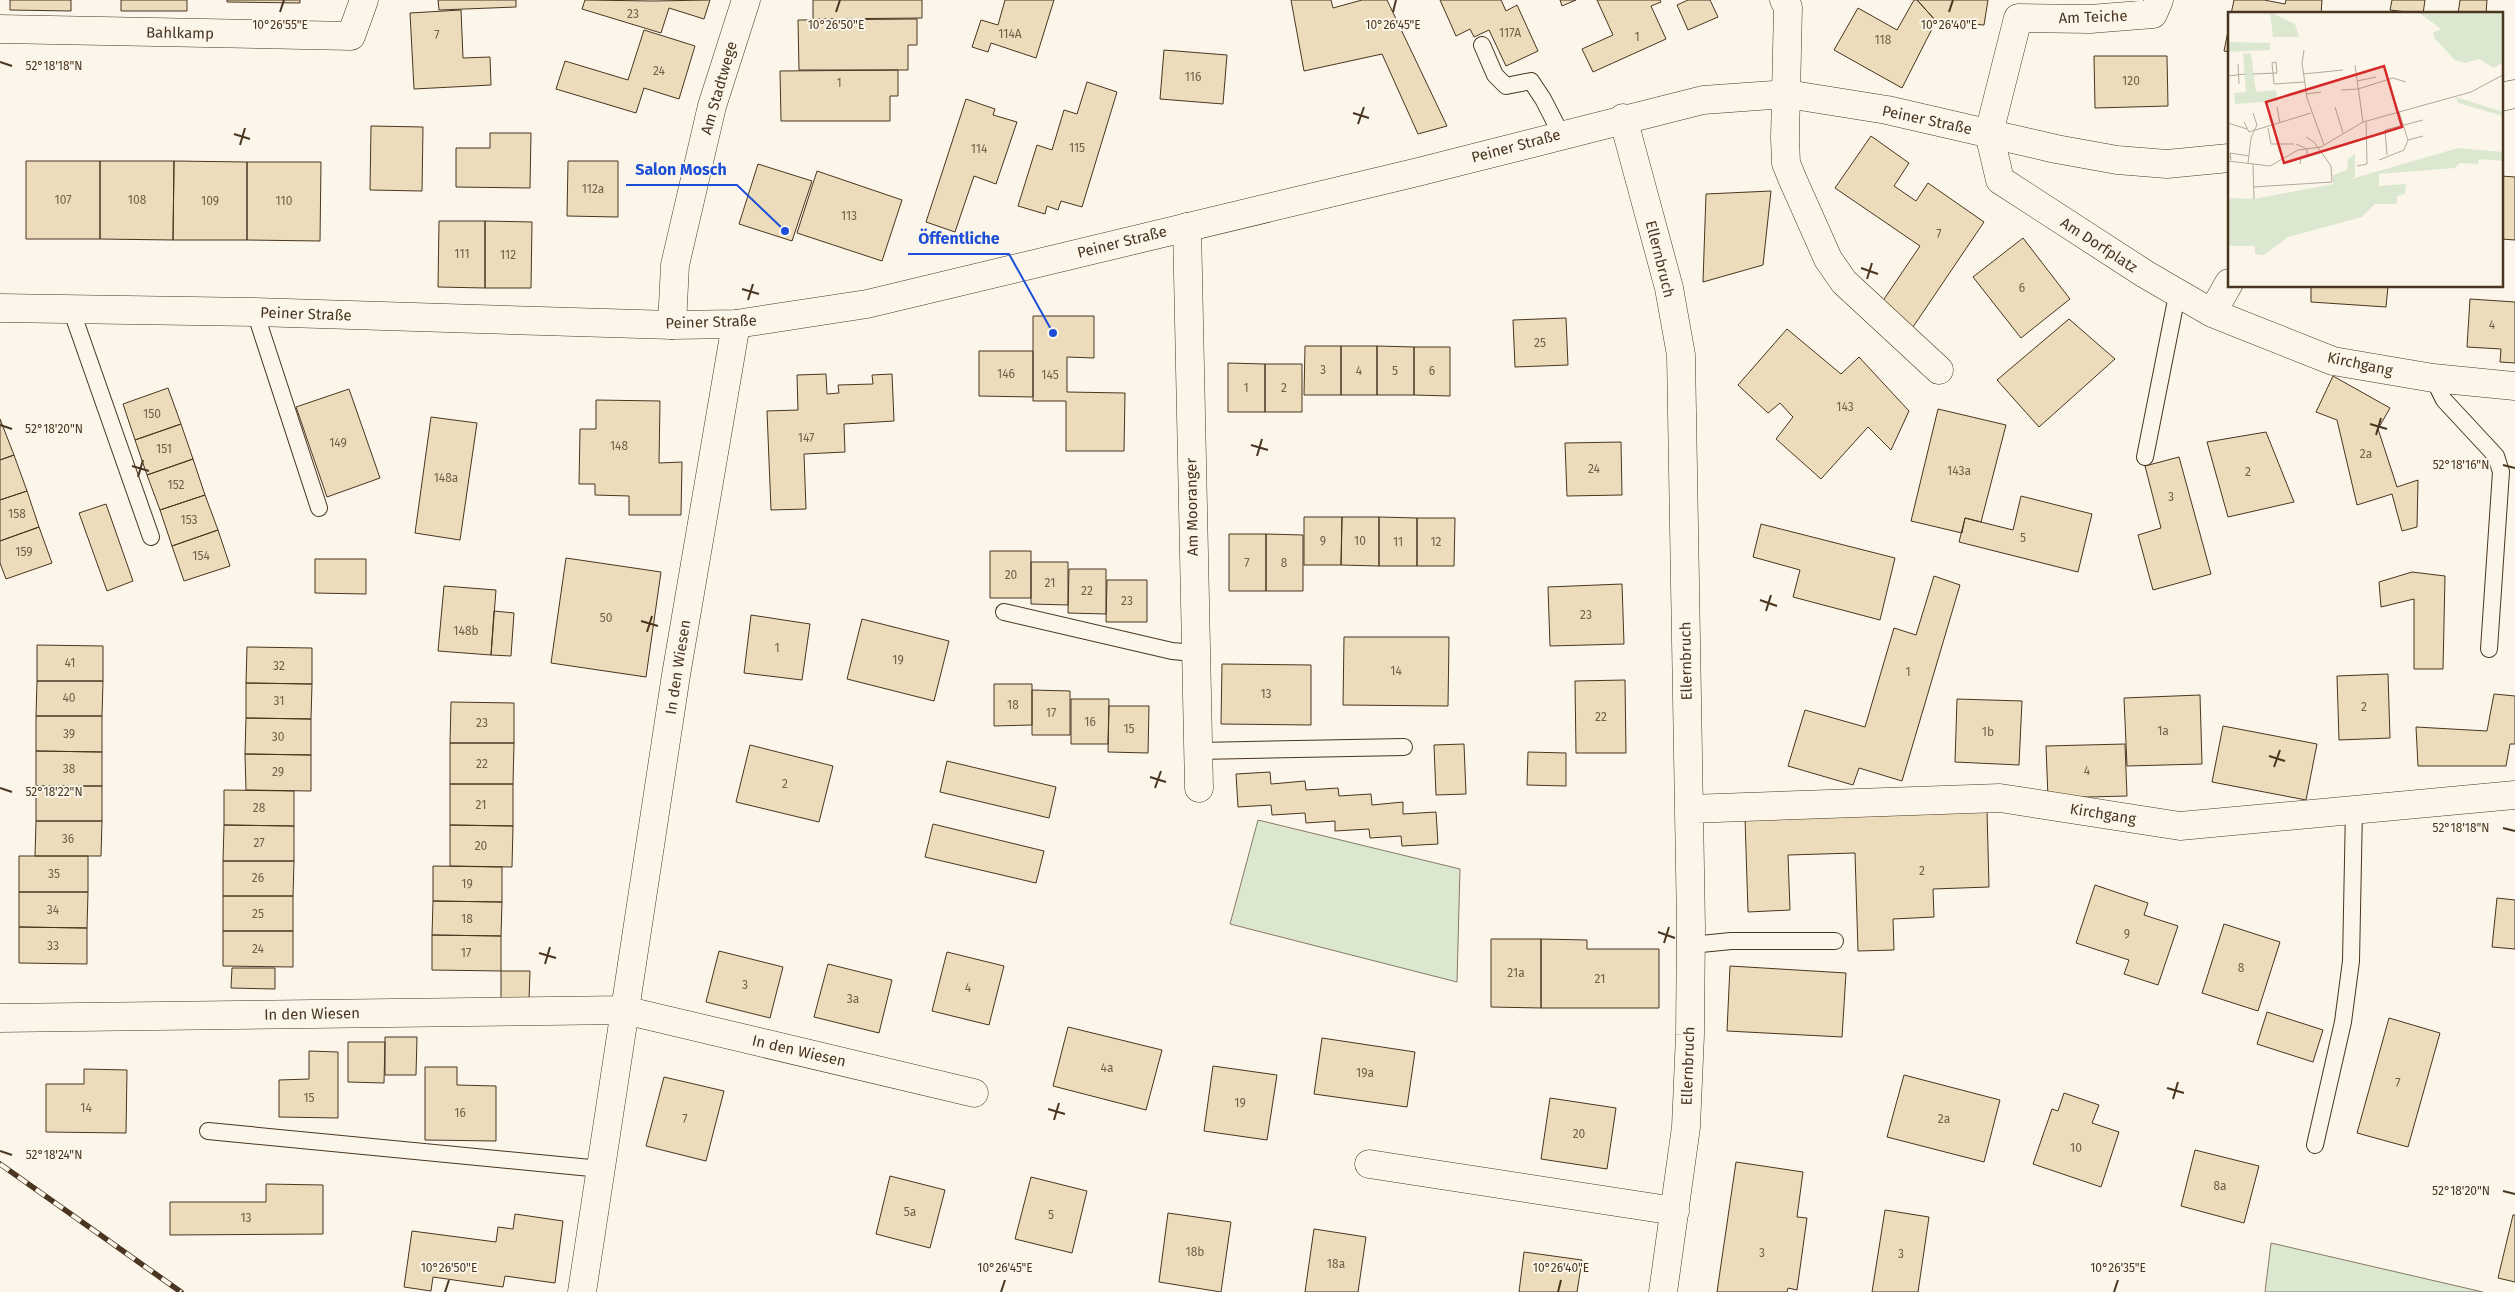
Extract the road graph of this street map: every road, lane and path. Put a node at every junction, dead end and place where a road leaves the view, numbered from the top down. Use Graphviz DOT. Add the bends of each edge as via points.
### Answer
graph roads {
  1 [pos="364,0"];
  2 [pos="746,0"];
  3 [pos="1784,0"];
  4 [pos="2159,0"];
  5 [pos="2018,9"];
  6 [pos="0,29"];
  7 [pos="1482,45"];
  8 [pos="1786,94"];
  9 [pos="2515,94"];
  10 [pos="2502,97"];
  11 [pos="1623,118"];
  12 [pos="1989,133"];
  13 [pos="1561,134"];
  14 [pos="2228,158"];
  15 [pos="1187,226"];
  16 [pos="2228,285"];
  17 [pos="2177,295"];
  18 [pos="0,308"];
  19 [pos="71,309"];
  20 [pos="255,312"];
  21 [pos="2212,312"];
  22 [pos="736,324"];
  23 [pos="672,325"];
  24 [pos="1939,370"];
  25 [pos="2433,378"];
  26 [pos="2515,386"];
  27 [pos="2145,457"];
  28 [pos="319,508"];
  29 [pos="151,536"];
  30 [pos="1004,612"];
  31 [pos="2489,650"];
  32 [pos="1195,653"];
  33 [pos="1404,747"];
  34 [pos="1198,751"];
  35 [pos="1199,788"];
  36 [pos="2515,796"];
  37 [pos="2354,809"];
  38 [pos="1689,810"];
  39 [pos="1835,941"];
  40 [pos="1691,944"];
  41 [pos="624,1010"];
  42 [pos="0,1018"];
  43 [pos="974,1093"];
  44 [pos="208,1131"];
  45 [pos="2315,1144"];
  46 [pos="1369,1164"];
  47 [pos="601,1169"];
  48 [pos="1675,1211"];
  49 [pos="582,1292"];
  50 [pos="1663,1292"];
  1 -- 6 [label="street, Bahlkamp" via="351,36"];
  2 -- 23 [label="street, Am Stadtwege" via="712,106 675,265"];
  3 -- 8 [label="street" via="1788,7"];
  4 -- 5 [label="street, Am Teiche" via="2153,14 2090,19"];
  5 -- 12 [label="street, Am Teiche"];
  7 -- 13 [label="lane" via="1495,75 1506,86 1530,82"];
  8 -- 11 [label="street, Peiner Straße" via="1703,100"];
  8 -- 12 [label="street, Peiner Straße" via="1887,110"];
  8 -- 24 [label="street" via="1786,163 1828,259 1844,282"];
  9 -- 10 [label="street"];
  11 -- 13 [label="street, Peiner Straße"];
  11 -- 38 [label="street, Ellernbruch" via="1669,288 1681,355"];
  12 -- 14 [label="street, Peiner Straße" via="2117,160 2168,164"];
  12 -- 17 [label="street, Am Dorfplatz" via="2000,180"];
  13 -- 15 [label="street, Peiner Straße" via="1418,172"];
  15 -- 22 [label="street, Peiner Straße" via="867,304"];
  15 -- 32 [label="street, Am Mooranger"];
  16 -- 21 [label="street"];
  17 -- 21 [label="street, Am Dorfplatz"];
  17 -- 27 [label="lane"];
  18 -- 19 [label="street, Peiner Straße"];
  19 -- 20 [label="street, Peiner Straße"];
  19 -- 29 [label="lane"];
  20 -- 23 [label="street, Peiner Straße"];
  20 -- 28 [label="lane"];
  21 -- 25 [label="street, Kirchgang" via="2333,361"];
  22 -- 23 [label="street, Peiner Straße"];
  22 -- 41 [label="street, In den Wiesen" via="676,675"];
  25 -- 26 [label="street, Kirchgang"];
  25 -- 31 [label="lane" via="2444,400 2496,456 2501,472"];
  30 -- 32 [label="lane" via="1164,650"];
  32 -- 34 [label="street, Am Mooranger"];
  33 -- 34 [label="lane"];
  34 -- 35 [label="street, Am Mooranger"];
  36 -- 37 [label="street, Kirchgang"];
  37 -- 38 [label="street, Kirchgang" via="2180,826 2000,798"];
  37 -- 45 [label="lane" via="2351,962 2343,1022"];
  38 -- 40 [label="street, Ellernbruch"];
  39 -- 40 [label="lane"];
  40 -- 48 [label="street, Ellernbruch" via="1686,1127"];
  41 -- 42 [label="street, In den Wiesen"];
  41 -- 43 [label="street, In den Wiesen"];
  41 -- 47 [label="street, In den Wiesen"];
  44 -- 47 [label="lane"];
  46 -- 48 [label="street"];
  47 -- 49 [label="street, In den Wiesen"];
  48 -- 50 [label="street, Ellernbruch"];
}
